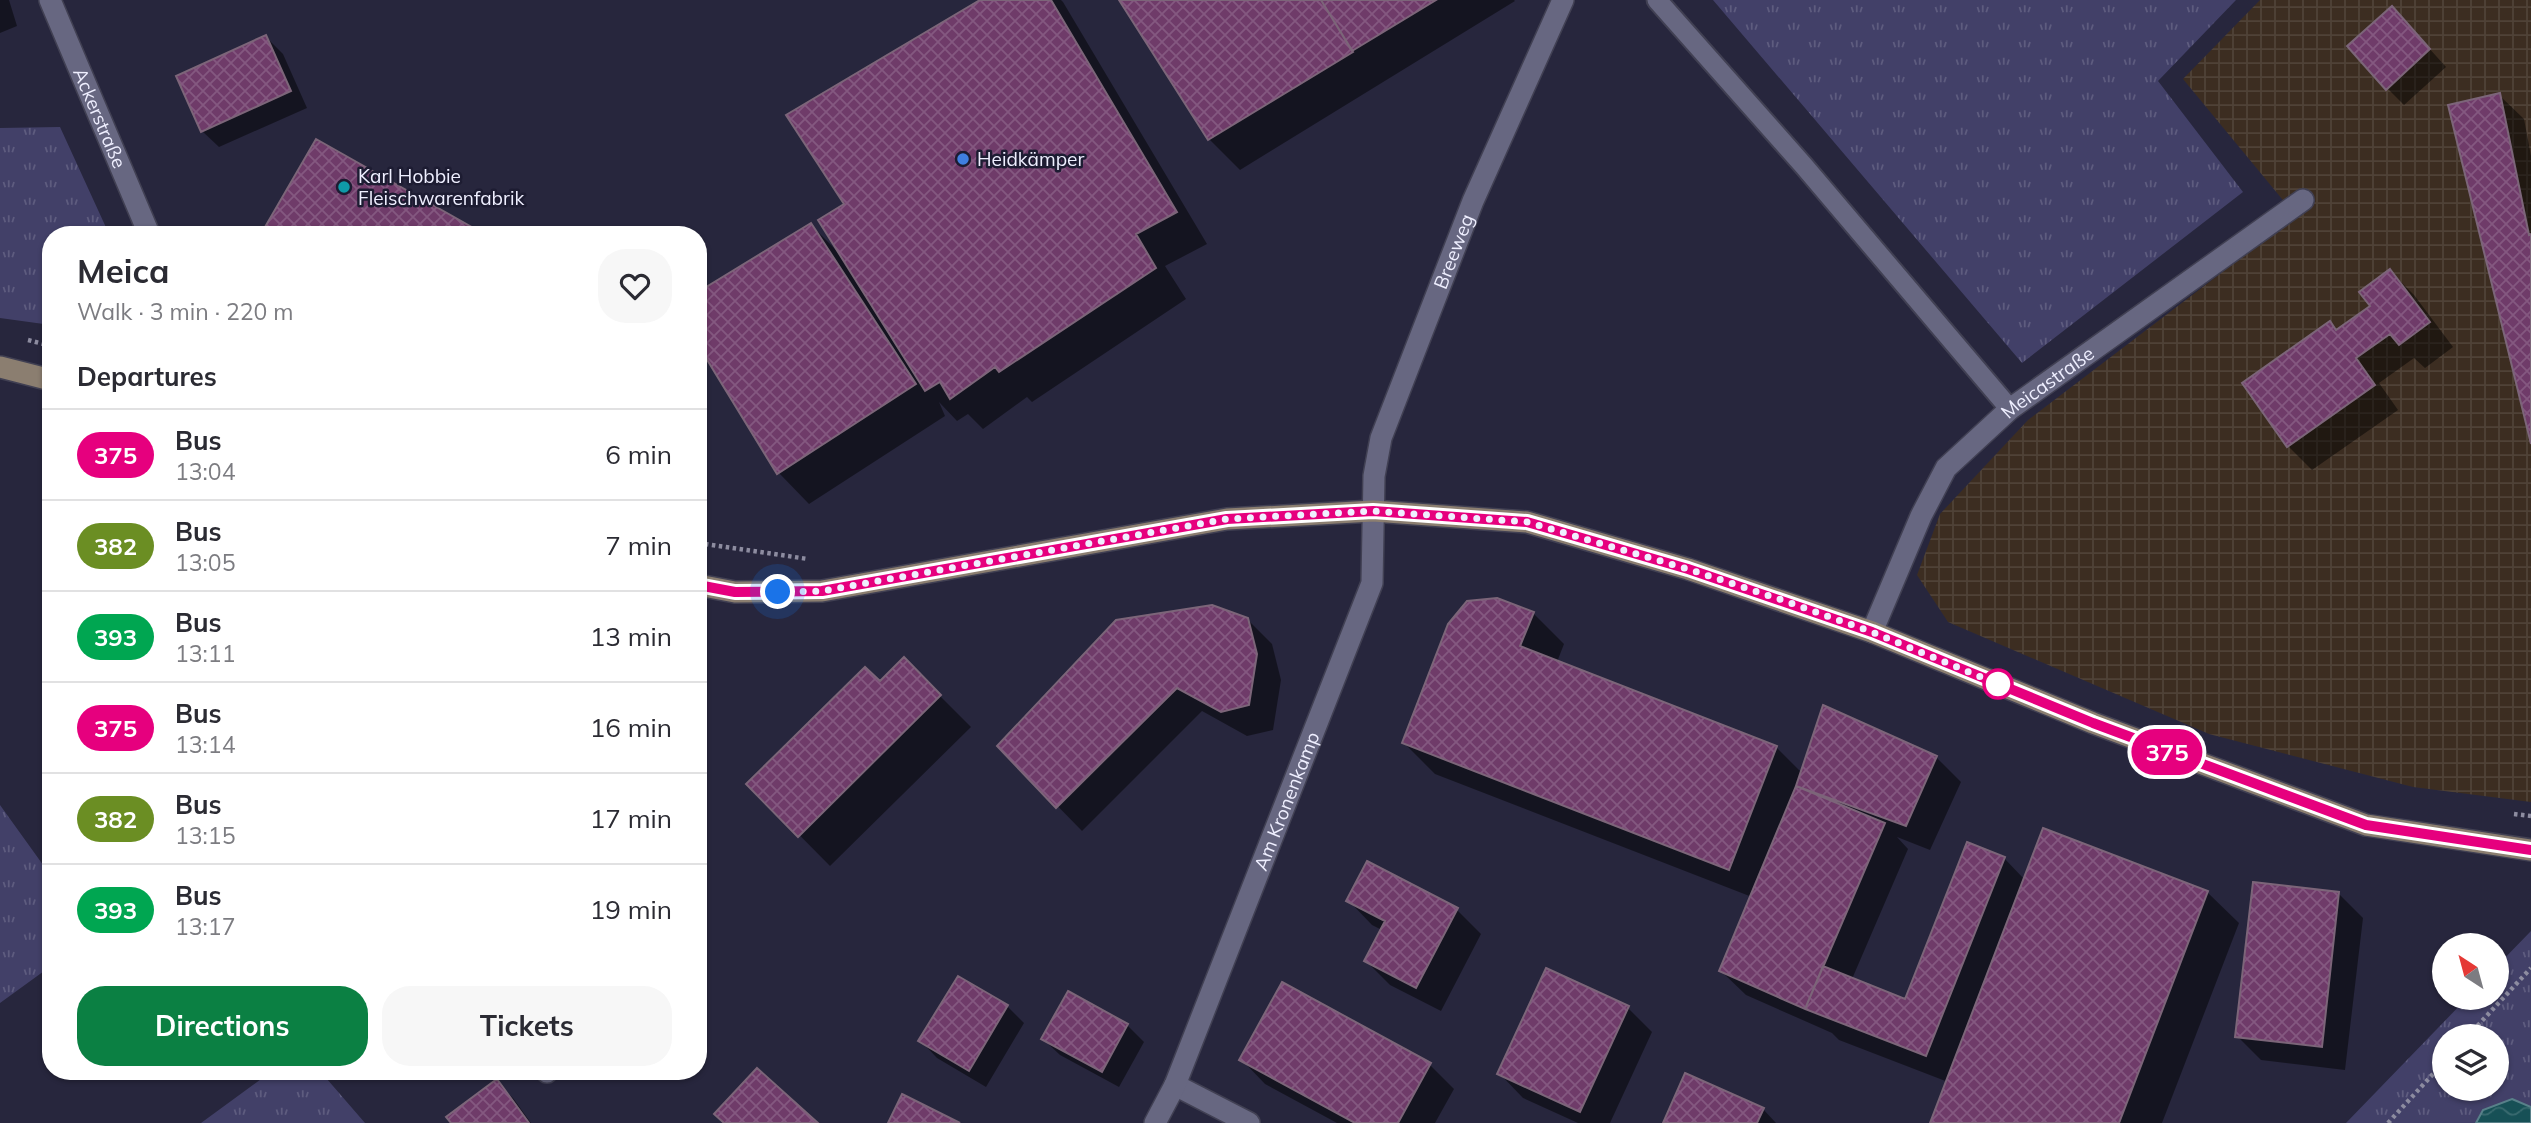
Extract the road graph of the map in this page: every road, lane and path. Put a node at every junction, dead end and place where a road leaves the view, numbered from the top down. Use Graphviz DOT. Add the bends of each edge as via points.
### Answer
graph roads {
  1 [pos="50,0"];
  2 [pos="1563,0"];
  3 [pos="1657,0"];
  4 [pos="2303,201"];
  5 [pos="146,226"];
  6 [pos="0,367"];
  7 [pos="42,378"];
  8 [pos="2010,409"];
  9 [pos="1373,511"];
  10 [pos="707,544"];
  11 [pos="809,559"];
  12 [pos="707,587"];
  13 [pos="1872,632"];
  14 [pos="2503,813"];
  15 [pos="2531,816"];
  16 [pos="2531,849"];
  17 [pos="2531,968"];
  18 [pos="2479,1024"];
  19 [pos="2432,1075"];
  20 [pos="1175,1085"];
  21 [pos="1155,1123"];
  22 [pos="1249,1123"];
  23 [pos="2388,1123"];
  1 -- 5 [label="street, Ackerstraße"];
  2 -- 9 [label="street, Breeweg" via="1473,201 1381,438"];
  3 -- 8 [label="lane"];
  4 -- 8 [label="street, Meicastraße"];
  6 -- 7 [label="street"];
  8 -- 13 [label="street, Meicastraße" via="1947,468 1921,516"];
  9 -- 12 [label="street" via="1227,519 822,591 735,592"];
  9 -- 13 [label="street" via="1527,522 1688,569"];
  9 -- 20 [label="street, Am Kronenkamp" via="1372,583"];
  10 -- 11 [label="path"];
  13 -- 16 [label="street" via="2093,723 2366,825"];
  14 -- 15 [label="path"];
  17 -- 18 [label="path"];
  19 -- 23 [label="path"];
  20 -- 21 [label="street, Am Kronenkamp"];
  20 -- 22 [label="street"];
}
